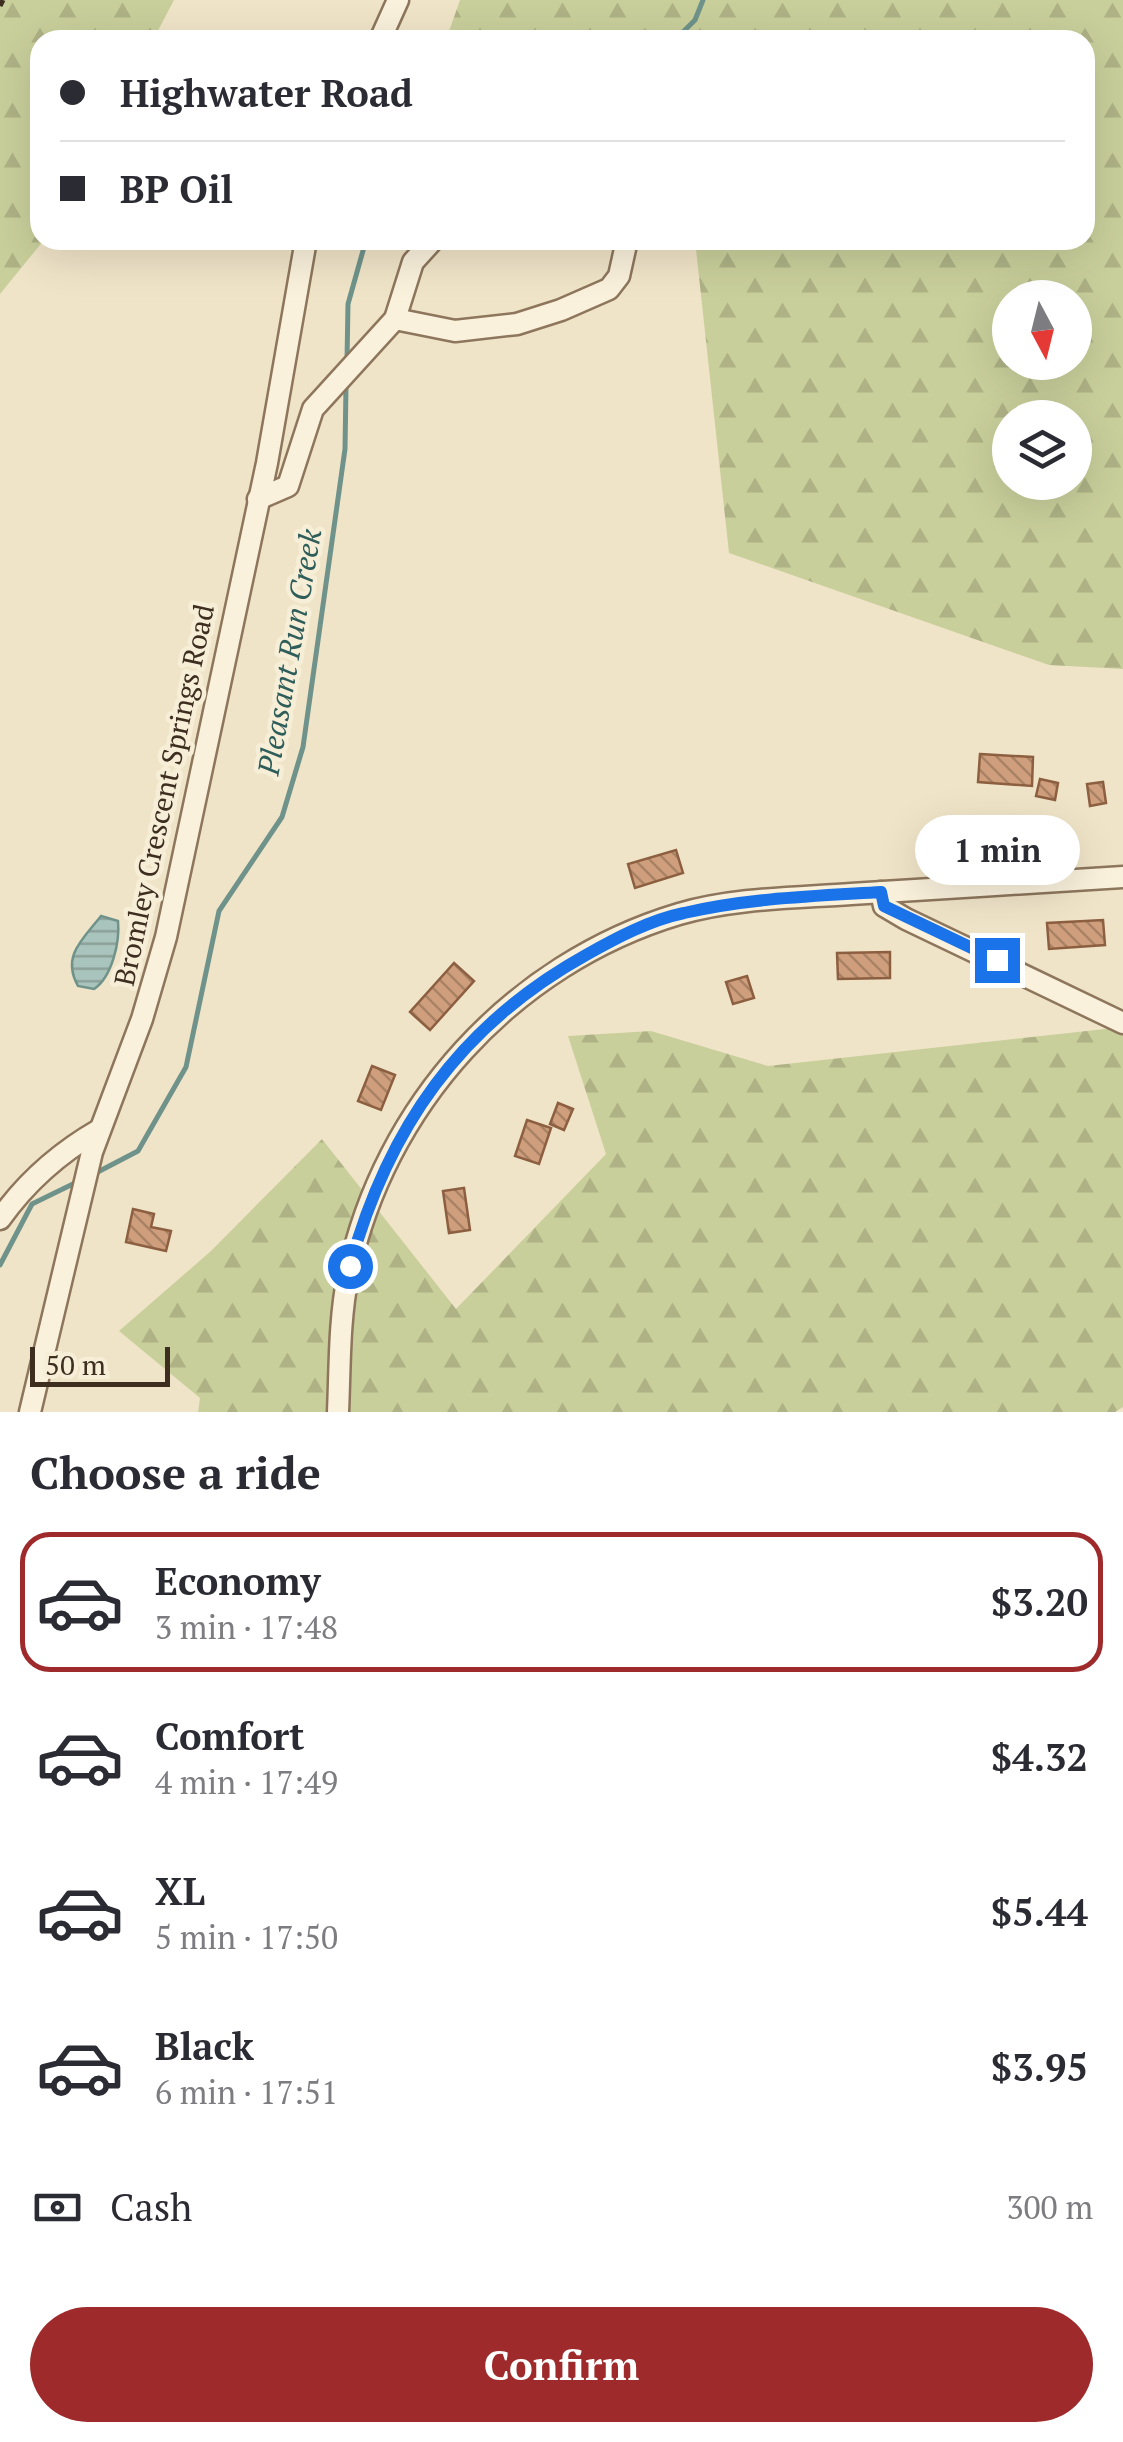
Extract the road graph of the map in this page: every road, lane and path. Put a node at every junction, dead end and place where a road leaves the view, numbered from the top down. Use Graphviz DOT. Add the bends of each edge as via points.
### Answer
graph roads {
  1 [pos="398,0"];
  2 [pos="384,30"];
  3 [pos="304,250"];
  4 [pos="424,250"];
  5 [pos="625,250"];
  6 [pos="394,320"];
  7 [pos="258,499"];
  8 [pos="1123,877"];
  9 [pos="881,892"];
  10 [pos="1123,1023"];
  11 [pos="99,1130"];
  12 [pos="0,1219"];
  13 [pos="30,1412"];
  14 [pos="338,1412"];
  1 -- 2 [label="street"];
  3 -- 7 [label="street, Bromley Crescent Springs Road"];
  4 -- 6 [label="street" via="413,262"];
  5 -- 6 [label="street" via="609,289 562,310 455,331"];
  6 -- 7 [label="street" via="306,422 288,486"];
  7 -- 11 [label="street, Bromley Crescent Springs Road" via="166,937"];
  8 -- 9 [label="street"];
  9 -- 10 [label="street" via="884,906 895,912"];
  9 -- 14 [label="street" via="681,913 604,945 504,1008 420,1104 384,1170 347,1278"];
  11 -- 12 [label="street" via="64,1150"];
  11 -- 13 [label="street, Bromley Crescent Springs Road"];
}
